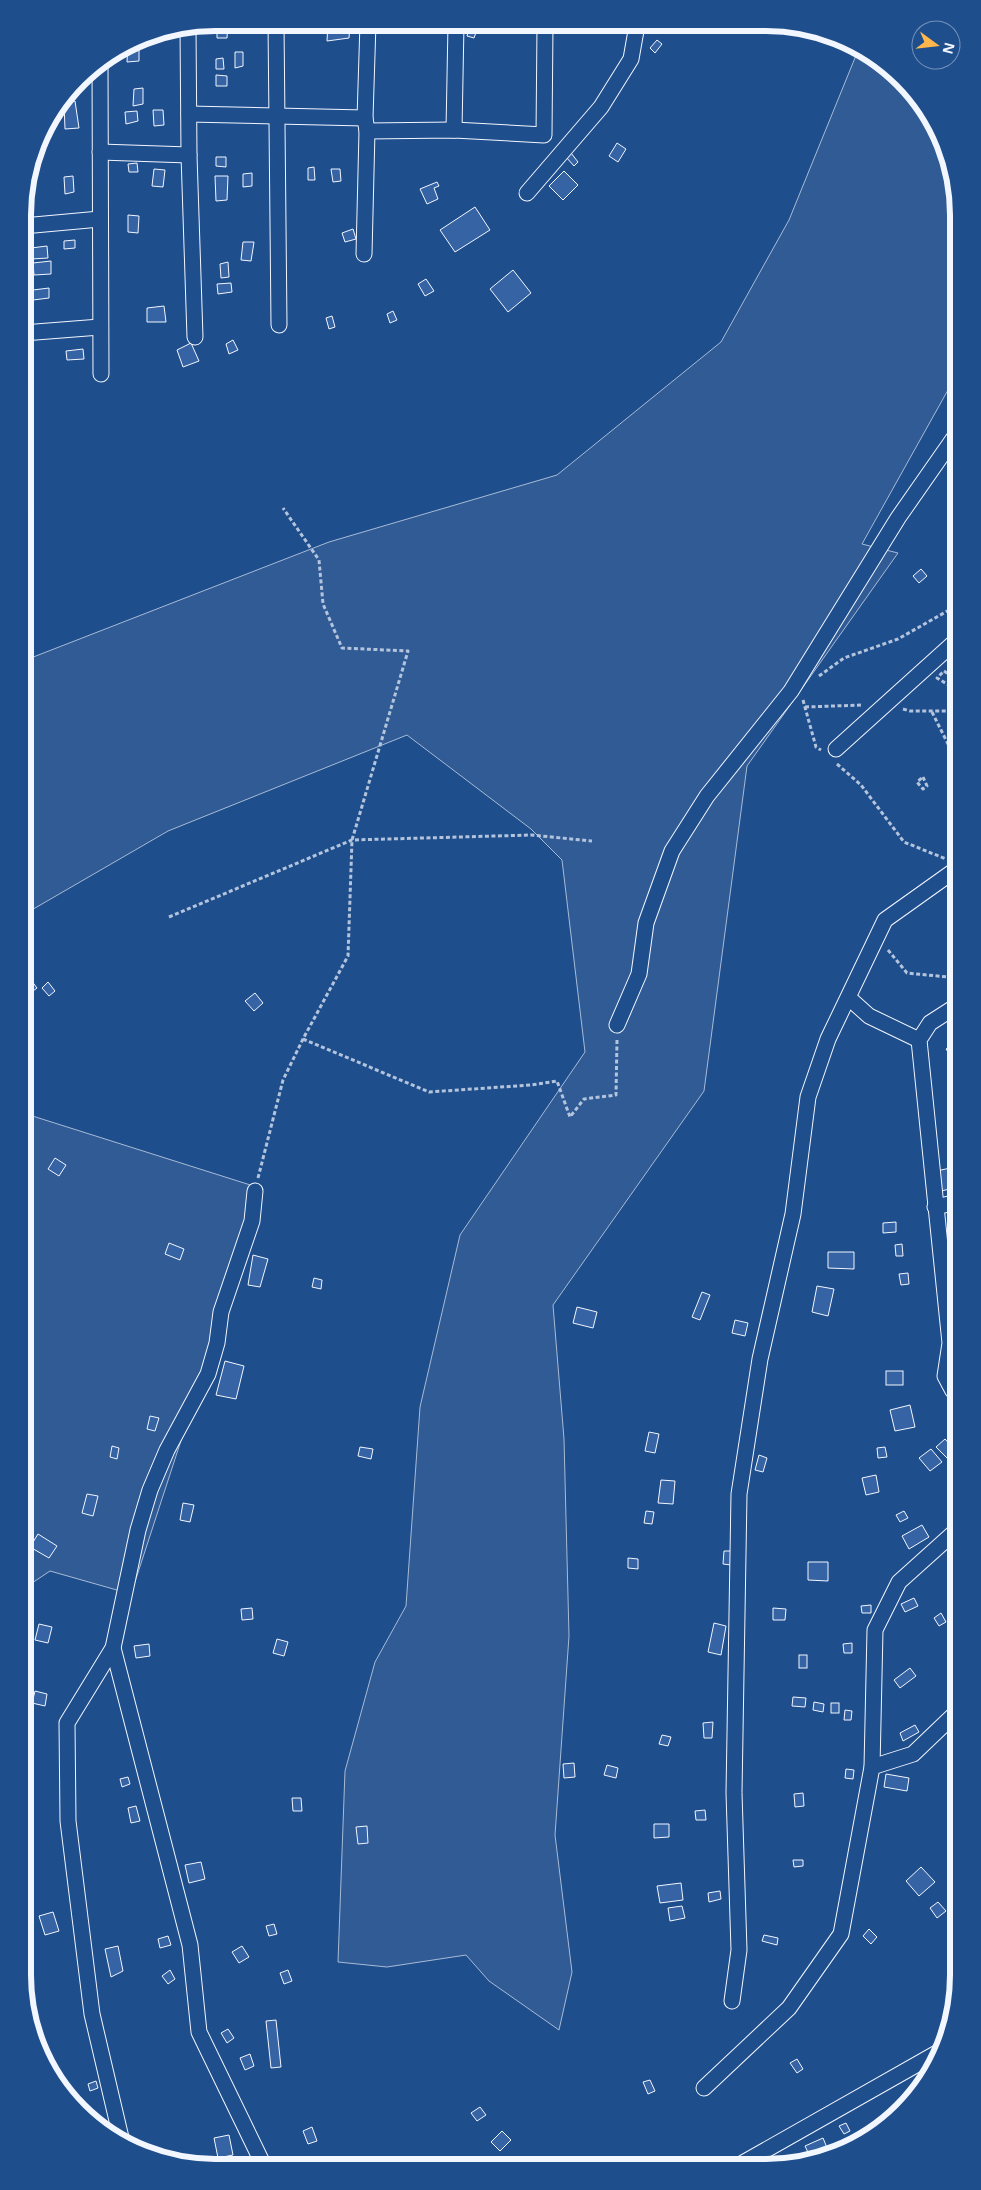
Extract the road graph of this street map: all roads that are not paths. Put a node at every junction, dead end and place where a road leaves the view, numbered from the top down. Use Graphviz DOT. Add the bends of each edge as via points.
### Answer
graph roads {
  1 [pos="276,31"];
  2 [pos="368,31"];
  3 [pos="456,31"];
  4 [pos="545,31"];
  5 [pos="636,31"];
  6 [pos="188,33"];
  7 [pos="100,72"];
  8 [pos="189,114"];
  9 [pos="278,116"];
  10 [pos="366,124"];
  11 [pos="454,130"];
  12 [pos="100,152"];
  13 [pos="189,155"];
  14 [pos="527,193"];
  15 [pos="100,219"];
  16 [pos="31,225"];
  17 [pos="364,254"];
  18 [pos="279,325"];
  19 [pos="100,327"];
  20 [pos="31,331"];
  21 [pos="195,337"];
  22 [pos="101,374"];
  23 [pos="950,443"];
  24 [pos="950,646"];
  25 [pos="830,754"];
  26 [pos="950,867"];
  27 [pos="849,998"];
  28 [pos="950,1010"];
  29 [pos="617,1024"];
  30 [pos="919,1040"];
  31 [pos="255,1191"];
  32 [pos="950,1204"];
  33 [pos="935,1207"];
  34 [pos="950,1343"];
  35 [pos="950,1343"];
  36 [pos="950,1385"];
  37 [pos="950,1536"];
  38 [pos="113,1648"];
  39 [pos="950,1719"];
  40 [pos="872,1767"];
  41 [pos="732,2001"];
  42 [pos="931,2057"];
  43 [pos="704,2088"];
  44 [pos="120,2132"];
  45 [pos="261,2159"];
  46 [pos="750,2159"];
  1 -- 9 [label="street"];
  2 -- 10 [label="street"];
  3 -- 11 [label="street"];
  4 -- 11 [label="street" via="544,135"];
  5 -- 14 [label="street" via="631,59 601,107"];
  6 -- 8 [label="street"];
  7 -- 12 [label="street"];
  8 -- 9 [label="street"];
  8 -- 13 [label="street"];
  9 -- 10 [label="street"];
  9 -- 18 [label="street"];
  10 -- 11 [label="street"];
  10 -- 17 [label="street"];
  12 -- 13 [label="street"];
  12 -- 15 [label="street"];
  13 -- 21 [label="street"];
  15 -- 16 [label="street"];
  15 -- 19 [label="street"];
  19 -- 20 [label="street"];
  19 -- 22 [label="street"];
  23 -- 29 [label="street" via="898,518 791,691 707,796 672,851 646,923 639,974"];
  24 -- 25 [label="street"];
  26 -- 27 [label="street" via="885,920"];
  27 -- 30 [label="street" via="869,1016"];
  27 -- 41 [label="street" via="828,1039 808,1097 793,1214 760,1359 739,1494 734,1793 739,1950"];
  28 -- 30 [label="street" via="930,1023"];
  30 -- 33 [label="street"];
  31 -- 38 [label="street" via="252,1221 221,1312 208,1374 167,1450 150,1490 138,1530"];
  32 -- 33 [label="street"];
  33 -- 34 [label="street"];
  35 -- 36 [label="street" via="945,1376"];
  37 -- 40 [label="street" via="898,1582 875,1630"];
  38 -- 44 [label="street" via="67,1723 68,1820 92,2014"];
  38 -- 45 [label="street" via="190,1945 199,2032"];
  39 -- 40 [label="street" via="913,1754"];
  40 -- 43 [label="street" via="841,1934 789,2008"];
  42 -- 46 [label="street"];
}
